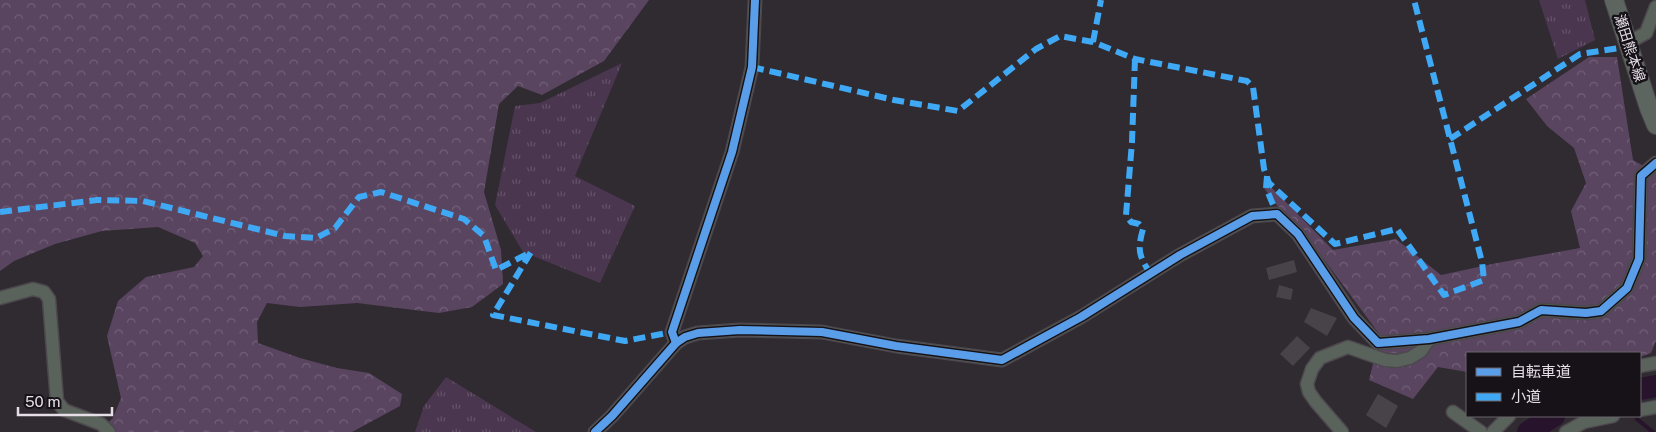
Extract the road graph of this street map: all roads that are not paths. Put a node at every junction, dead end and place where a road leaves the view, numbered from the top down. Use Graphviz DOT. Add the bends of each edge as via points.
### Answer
graph roads {
  1 [pos="755,0"];
  2 [pos="1614,0"];
  3 [pos="1656,7"];
  4 [pos="1629,42"];
  5 [pos="1656,125"];
  6 [pos="1656,163"];
  7 [pos="0,298"];
  8 [pos="1430,339"];
  9 [pos="676,343"];
  10 [pos="1656,363"];
  11 [pos="1641,366"];
  12 [pos="1656,407"];
  13 [pos="1641,410"];
  14 [pos="1453,412"];
  15 [pos="1508,417"];
  16 [pos="1608,417"];
  17 [pos="109,432"];
  18 [pos="594,432"];
  19 [pos="1342,432"];
  20 [pos="1481,432"];
  21 [pos="1494,432"];
  22 [pos="1566,432"];
  1 -- 9 [label="street" via="752,67 735,143 672,332"];
  2 -- 4 [label="main road, 瀬田熊本線"];
  3 -- 4 [label="street" via="1646,33"];
  4 -- 5 [label="main road, 瀬田熊本線"];
  6 -- 8 [label="street" via="1641,176 1639,260 1626,288 1601,312 1541,310 1519,322"];
  7 -- 17 [label="street" via="33,289 44,292 50,299 57,401 64,410 102,424"];
  8 -- 9 [label="street" via="1378,343 1354,318 1298,234 1277,214 1252,216 1002,360 822,332 732,331 698,334"];
  8 -- 19 [label="street" via="1421,352 1410,358 1385,360 1348,347 1320,358 1307,384 1309,392"];
  9 -- 18 [label="street"];
  10 -- 11 [label="street"];
  12 -- 13 [label="street"];
  14 -- 20 [label="street"];
  15 -- 21 [label="street"];
  16 -- 22 [label="street" via="1584,422"];
}
